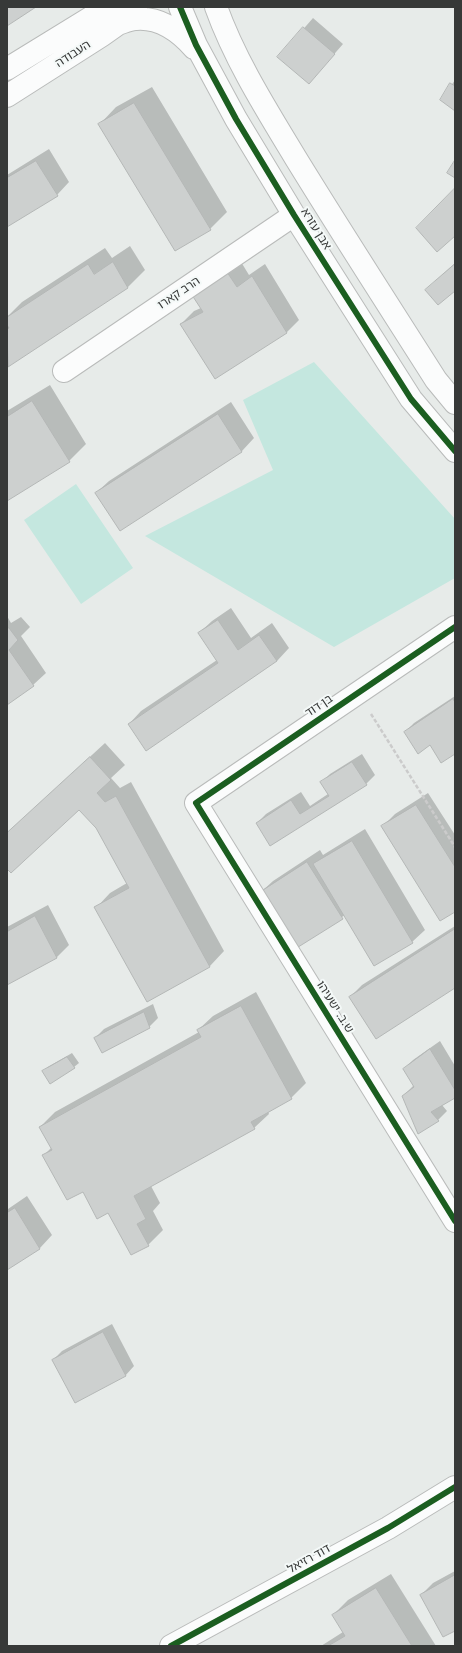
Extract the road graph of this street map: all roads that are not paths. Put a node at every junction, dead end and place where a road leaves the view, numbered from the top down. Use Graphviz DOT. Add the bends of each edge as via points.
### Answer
graph roads {
  1 [pos="136,7"];
  2 [pos="180,7"];
  3 [pos="216,7"];
  4 [pos="113,16"];
  5 [pos="206,63"];
  6 [pos="7,69"];
  7 [pos="7,96"];
  8 [pos="294,215"];
  9 [pos="64,371"];
  10 [pos="455,402"];
  11 [pos="455,451"];
  12 [pos="455,627"];
  13 [pos="196,803"];
  14 [pos="455,1221"];
  15 [pos="455,1487"];
  16 [pos="171,1646"];
  1 -- 4 [label="street, העבודה"];
  2 -- 5 [label="street, אבן עזרא"];
  3 -- 10 [label="street, אבן עזרא" via="225,32 267,110 436,380"];
  4 -- 5 [label="street" via="153,20 171,27 188,41"];
  4 -- 6 [label="street, העבודה"];
  4 -- 7 [label="street, העבודה" via="40,76"];
  5 -- 8 [label="street, אבן עזרא" via="236,119"];
  8 -- 9 [label="street, הרב קארו"];
  8 -- 11 [label="street, אבן עזרא" via="411,399"];
  12 -- 13 [label="street, בן דוד"];
  13 -- 14 [label="street, ש.ב. ישעיהו"];
  15 -- 16 [label="street, דוד רזיאל" via="388,1528"];
}
